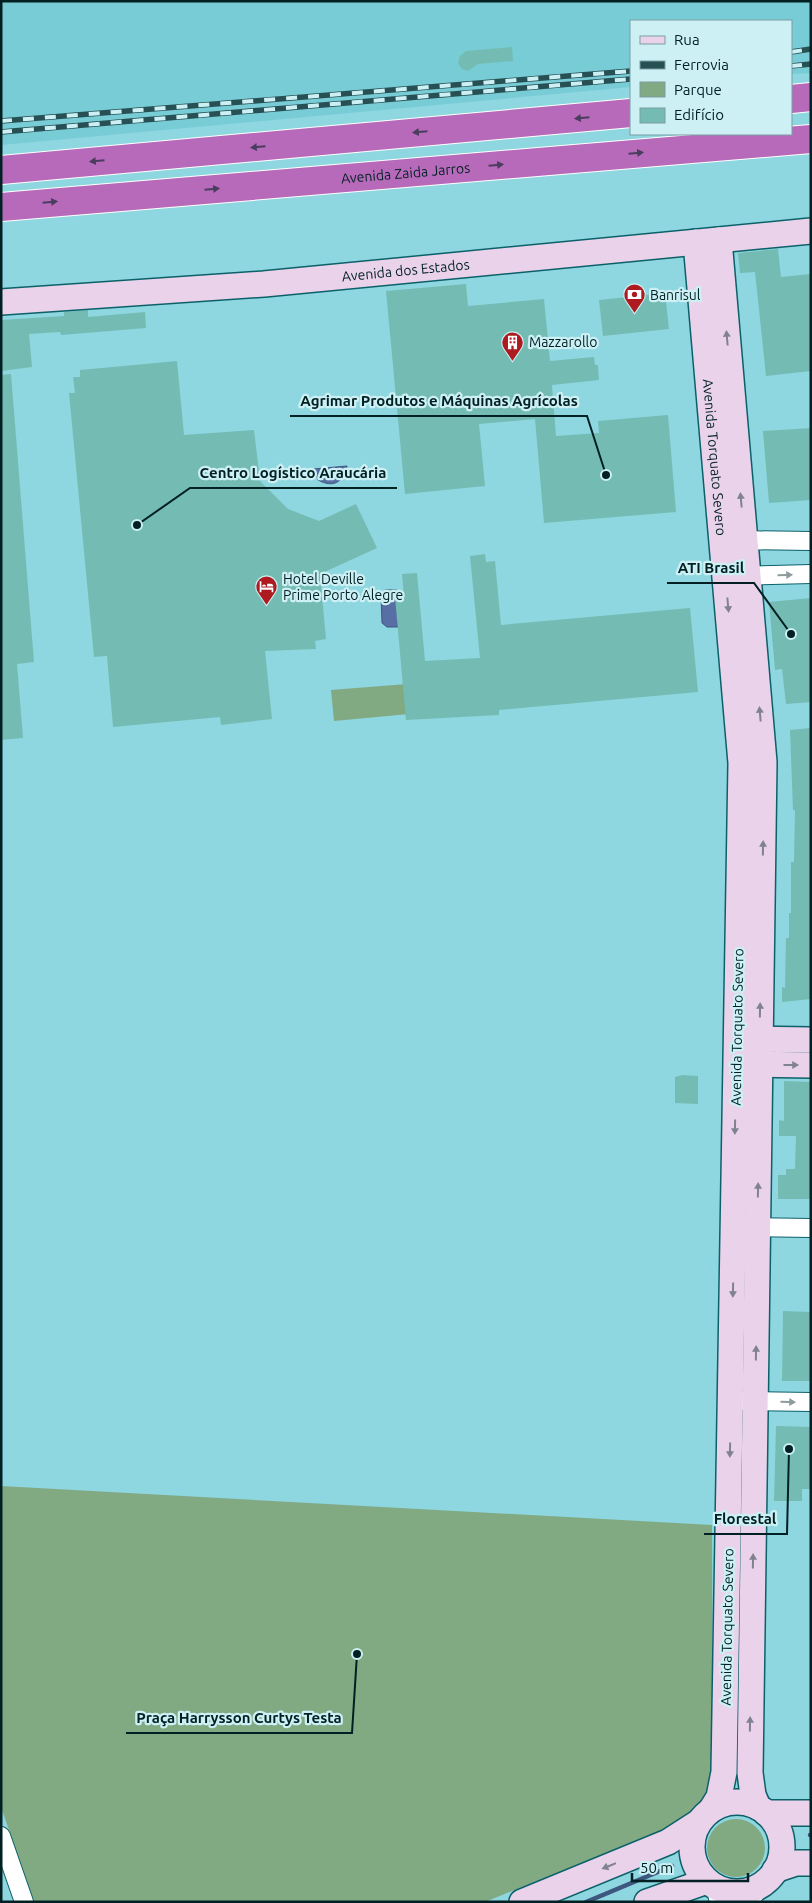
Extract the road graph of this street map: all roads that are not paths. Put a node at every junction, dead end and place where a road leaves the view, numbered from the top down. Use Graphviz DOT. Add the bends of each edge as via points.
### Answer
graph roads {
  1 [pos="811,97"];
  2 [pos="792,99"];
  3 [pos="630,113"];
  4 [pos="811,139"];
  5 [pos="1,170"];
  6 [pos="1,207"];
  7 [pos="811,231"];
  8 [pos="707,241"];
  9 [pos="1,302"];
  10 [pos="733,540"];
  11 [pos="811,541"];
  12 [pos="811,574"];
  13 [pos="736,576"];
  14 [pos="748,1039"];
  15 [pos="811,1040"];
  16 [pos="748,1064"];
  17 [pos="811,1065"];
  18 [pos="745,1227"];
  19 [pos="811,1228"];
  20 [pos="731,1401"];
  21 [pos="755,1402"];
  22 [pos="811,1402"];
  23 [pos="762,1810"];
  24 [pos="811,1813"];
  25 [pos="705,1816"];
  26 [pos="1,1836"];
  27 [pos="811,1863"];
  28 [pos="762,1885"];
  29 [pos="714,1890"];
  30 [pos="24,1902"];
  31 [pos="522,1902"];
  32 [pos="647,1902"];
  1 -- 2 [label="highway"];
  3 -- 5 [label="highway, one-way"];
  6 -- 4 [label="highway, Avenida Zaida Jarros, one-way"];
  7 -- 8 [label="street, Avenida dos Estados"];
  8 -- 9 [label="street, Avenida dos Estados" via="264,284"];
  8 -- 10 [label="street, Avenida Torquato Severo"];
  10 -- 11 [label="street"];
  10 -- 13 [label="street, Avenida Torquato Severo"];
  13 -- 12 [label="street, one-way"];
  13 -- 14 [label="street, Avenida Torquato Severo" via="741,764 751,894"];
  14 -- 15 [label="street"];
  14 -- 16 [label="street, Avenida Torquato Severo"];
  16 -- 17 [label="street, one-way"];
  16 -- 18 [label="street, Avenida Torquato Severo"];
  18 -- 19 [label="street"];
  18 -- 20 [label="street, Avenida Torquato Severo, one-way"];
  21 -- 18 [label="street, Avenida Torquato Severo, one-way"];
  20 -- 21 [label="street"];
  20 -- 25 [label="street, Avenida Torquato Severo, one-way" via="724,1772 719,1797"];
  21 -- 22 [label="street, one-way"];
  23 -- 21 [label="street, Avenida Torquato Severo, one-way" via="753,1795 750,1773"];
  23 -- 24 [label="street"];
  23 -- 25 [label="street" via="734,1802"];
  23 -- 28 [label="street" via="776,1826 781,1840 781,1856"];
  25 -- 29 [label="street" via="694,1833 692,1846 699,1871"];
  25 -- 31 [label="street, one-way" via="668,1842"];
  26 -- 30 [label="street"];
  27 -- 28 [label="street" via="796,1863"];
  28 -- 29 [label="street" via="739,1892"];
  29 -- 32 [label="street"];
}
